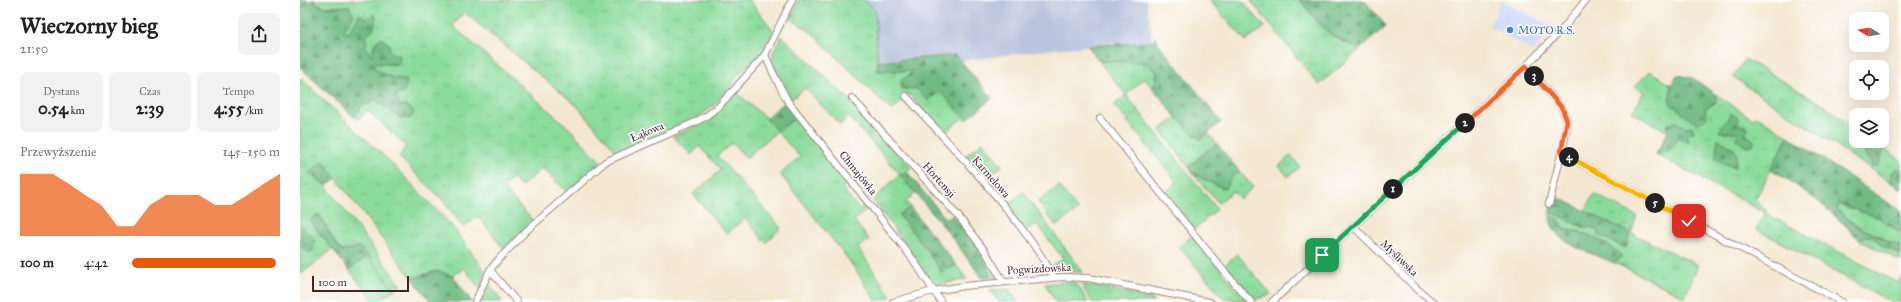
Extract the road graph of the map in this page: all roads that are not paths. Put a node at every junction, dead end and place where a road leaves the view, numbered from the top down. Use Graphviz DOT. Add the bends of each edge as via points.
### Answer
graph roads {
  1 [pos="792,0"];
  2 [pos="1586,0"];
  3 [pos="765,55"];
  4 [pos="1526,66"];
  5 [pos="906,96"];
  6 [pos="852,98"];
  7 [pos="1100,118"];
  8 [pos="1561,152"];
  9 [pos="1549,204"];
  10 [pos="1353,226"];
  11 [pos="490,270"];
  12 [pos="1054,277"];
  13 [pos="1003,281"];
  14 [pos="933,291"];
  15 [pos="475,302"];
  16 [pos="517,302"];
  17 [pos="894,302"];
  18 [pos="941,302"];
  19 [pos="1210,302"];
  20 [pos="1251,302"];
  21 [pos="1272,302"];
  22 [pos="1434,302"];
  23 [pos="1842,302"];
  1 -- 3 [label="street, Łąkowa"];
  2 -- 4 [label="street"];
  3 -- 11 [label="street, Łąkowa" via="719,106 705,117 605,162 526,231"];
  3 -- 14 [label="street, Chmajówka" via="787,100 912,258"];
  4 -- 8 [label="street" via="1562,108 1567,121"];
  4 -- 10 [label="street"];
  5 -- 12 [label="street, Karmelowa" via="1000,203"];
  6 -- 13 [label="street, Hortensji" via="958,216 985,251"];
  7 -- 20 [label="street" via="1222,270"];
  8 -- 9 [label="street"];
  8 -- 23 [label="street"];
  10 -- 21 [label="street"];
  10 -- 22 [label="street, Myśliwska" via="1416,288"];
  11 -- 15 [label="street, Łąkowa"];
  11 -- 16 [label="street"];
  12 -- 13 [label="street, Pogwizdowska"];
  12 -- 19 [label="street, Pogwizdowska" via="1088,278"];
  13 -- 14 [label="street, Pogwizdowska"];
  14 -- 17 [label="street, Pogwizdowska"];
  14 -- 18 [label="street, Chmajówka"];
}
